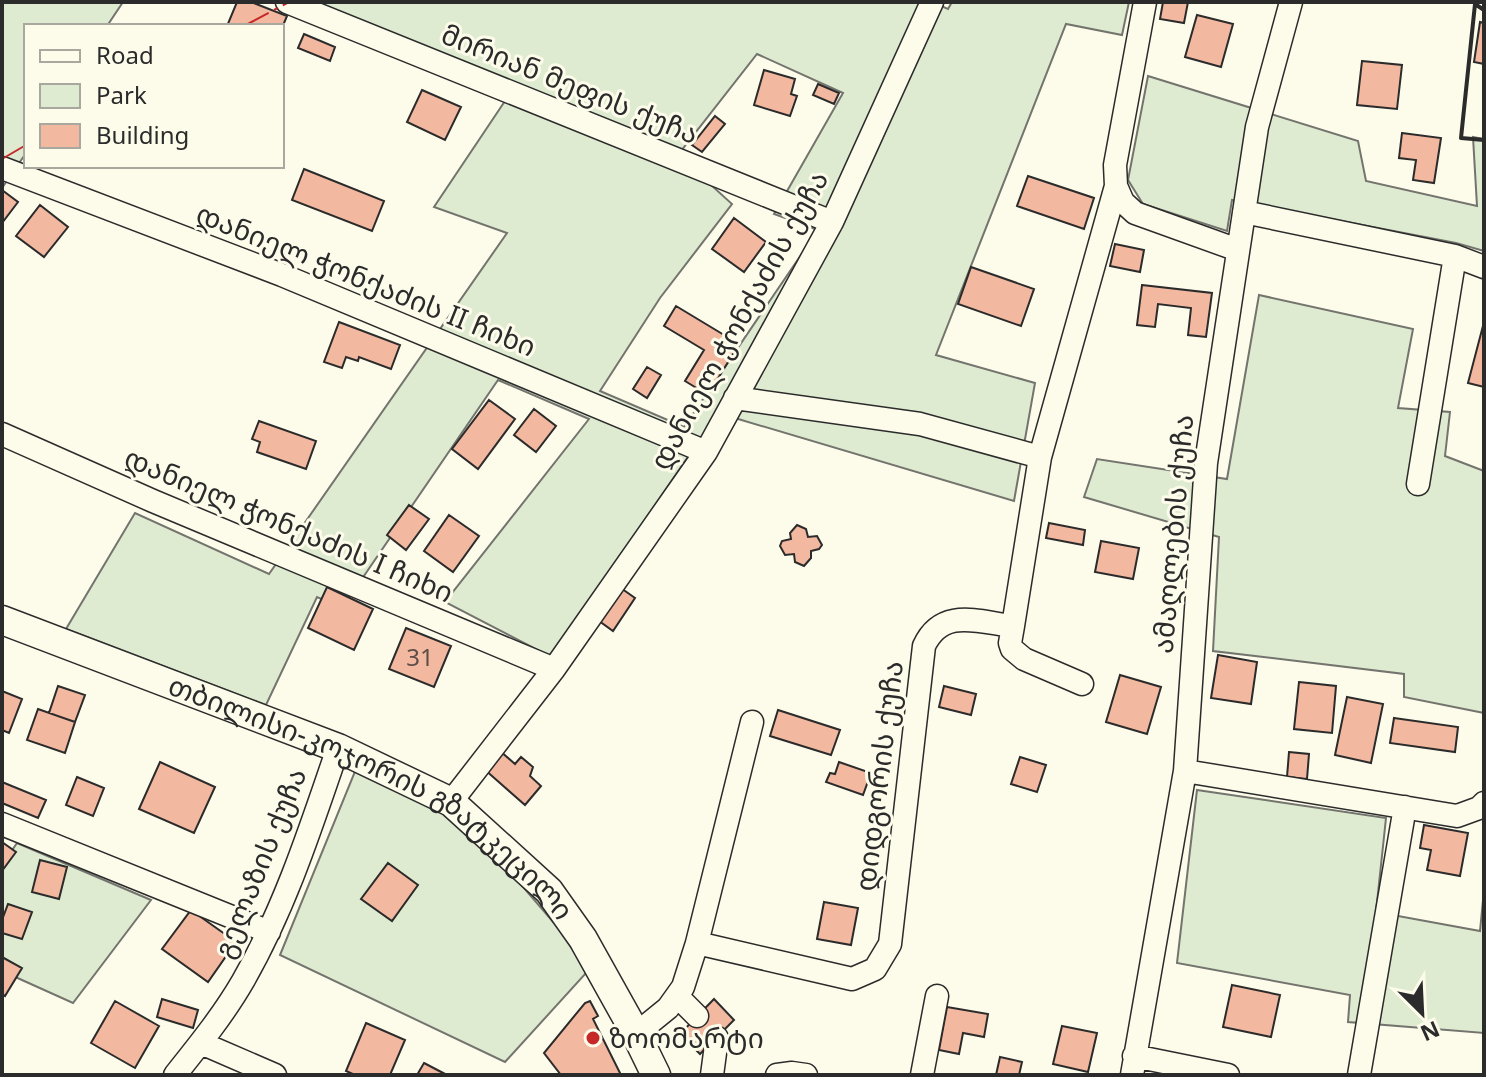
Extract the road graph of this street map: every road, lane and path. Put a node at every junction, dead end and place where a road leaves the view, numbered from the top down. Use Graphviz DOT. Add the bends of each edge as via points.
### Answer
graph roads {
  1 [pos="287,2"];
  2 [pos="932,2"];
  3 [pos="1145,2"];
  4 [pos="1291,2"];
  5 [pos="2,168"];
  6 [pos="1116,186"];
  7 [pos="1244,212"];
  8 [pos="832,222"];
  9 [pos="1238,250"];
  10 [pos="1455,256"];
  11 [pos="1484,267"];
  12 [pos="735,398"];
  13 [pos="2,434"];
  14 [pos="706,452"];
  15 [pos="1040,457"];
  16 [pos="1418,484"];
  17 [pos="2,620"];
  18 [pos="1013,626"];
  19 [pos="554,669"];
  20 [pos="1082,684"];
  21 [pos="752,722"];
  22 [pos="338,748"];
  23 [pos="1185,771"];
  24 [pos="451,802"];
  25 [pos="1484,803"];
  26 [pos="1405,807"];
  27 [pos="2,824"];
  28 [pos="269,932"];
  29 [pos="697,943"];
  30 [pos="677,996"];
  31 [pos="937,996"];
  32 [pos="697,1016"];
  33 [pos="636,1034"];
  34 [pos="717,1038"];
  35 [pos="201,1043"];
  36 [pos="1133,1066"];
  37 [pos="175,1075"];
  38 [pos="275,1075"];
  39 [pos="656,1075"];
  40 [pos="712,1075"];
  41 [pos="777,1075"];
  42 [pos="806,1075"];
  43 [pos="922,1075"];
  44 [pos="1228,1075"];
  45 [pos="1359,1075"];
  1 -- 8 [label="street, მირიან მეფის ქუჩა"];
  2 -- 8 [label="street, დანიელ ჭონქაძის ქუჩა"];
  3 -- 6 [label="street" via="1115,165"];
  4 -- 7 [label="street, ამაღლების ქუჩა" via="1257,127"];
  5 -- 14 [label="street, დანიელ ჭონქაძის II ჩიხი" via="282,275"];
  6 -- 9 [label="street" via="1135,213"];
  6 -- 15 [label="street"];
  7 -- 9 [label="street, ამაღლების ქუჩა"];
  7 -- 10 [label="street"];
  8 -- 12 [label="street, დანიელ ჭონქაძის ქუჩა"];
  9 -- 23 [label="street, ამაღლების ქუჩა" via="1206,463"];
  10 -- 11 [label="street"];
  10 -- 16 [label="street"];
  12 -- 14 [label="street, დანიელ ჭონქაძის ქუჩა"];
  12 -- 15 [label="street" via="920,424"];
  13 -- 19 [label="street, დანიელ ჭონქაძის I ჩიხი"];
  14 -- 19 [label="street, დანიელ ჭონქაძის ქუჩა"];
  15 -- 18 [label="street"];
  17 -- 22 [label="main road, თბილისი-კოჯორის გზატკეცილი"];
  18 -- 20 [label="street" via="1010,643 1017,654"];
  18 -- 29 [label="street, დიდგორის ქუჩა" via="958,619 942,623 924,646 890,944 875,969 852,979"];
  19 -- 24 [label="street, დანიელ ჭონქაძის ქუჩა"];
  21 -- 29 [label="street"];
  22 -- 24 [label="main road, თბილისი-კოჯორის გზატკეცილი"];
  22 -- 28 [label="street, გელაზის ქუჩა"];
  23 -- 26 [label="street"];
  23 -- 36 [label="street, ამაღლების ქუჩა"];
  24 -- 33 [label="main road, თბილისი-კოჯორის გზატკეცილი" via="549,891 583,939"];
  25 -- 26 [label="street" via="1457,816"];
  26 -- 45 [label="street"];
  27 -- 28 [label="street"];
  28 -- 35 [label="street, გელაზის ქუჩა"];
  29 -- 30 [label="street"];
  30 -- 32 [label="street"];
  30 -- 33 [label="street"];
  31 -- 43 [label="street"];
  33 -- 39 [label="main road, თბილისი-კოჯორის გზატკეცილი"];
  34 -- 40 [label="street"];
  35 -- 37 [label="street, გელაზის ქუჩა"];
  35 -- 38 [label="street"];
  36 -- 44 [label="street"];
  41 -- 42 [label="street"];
}
